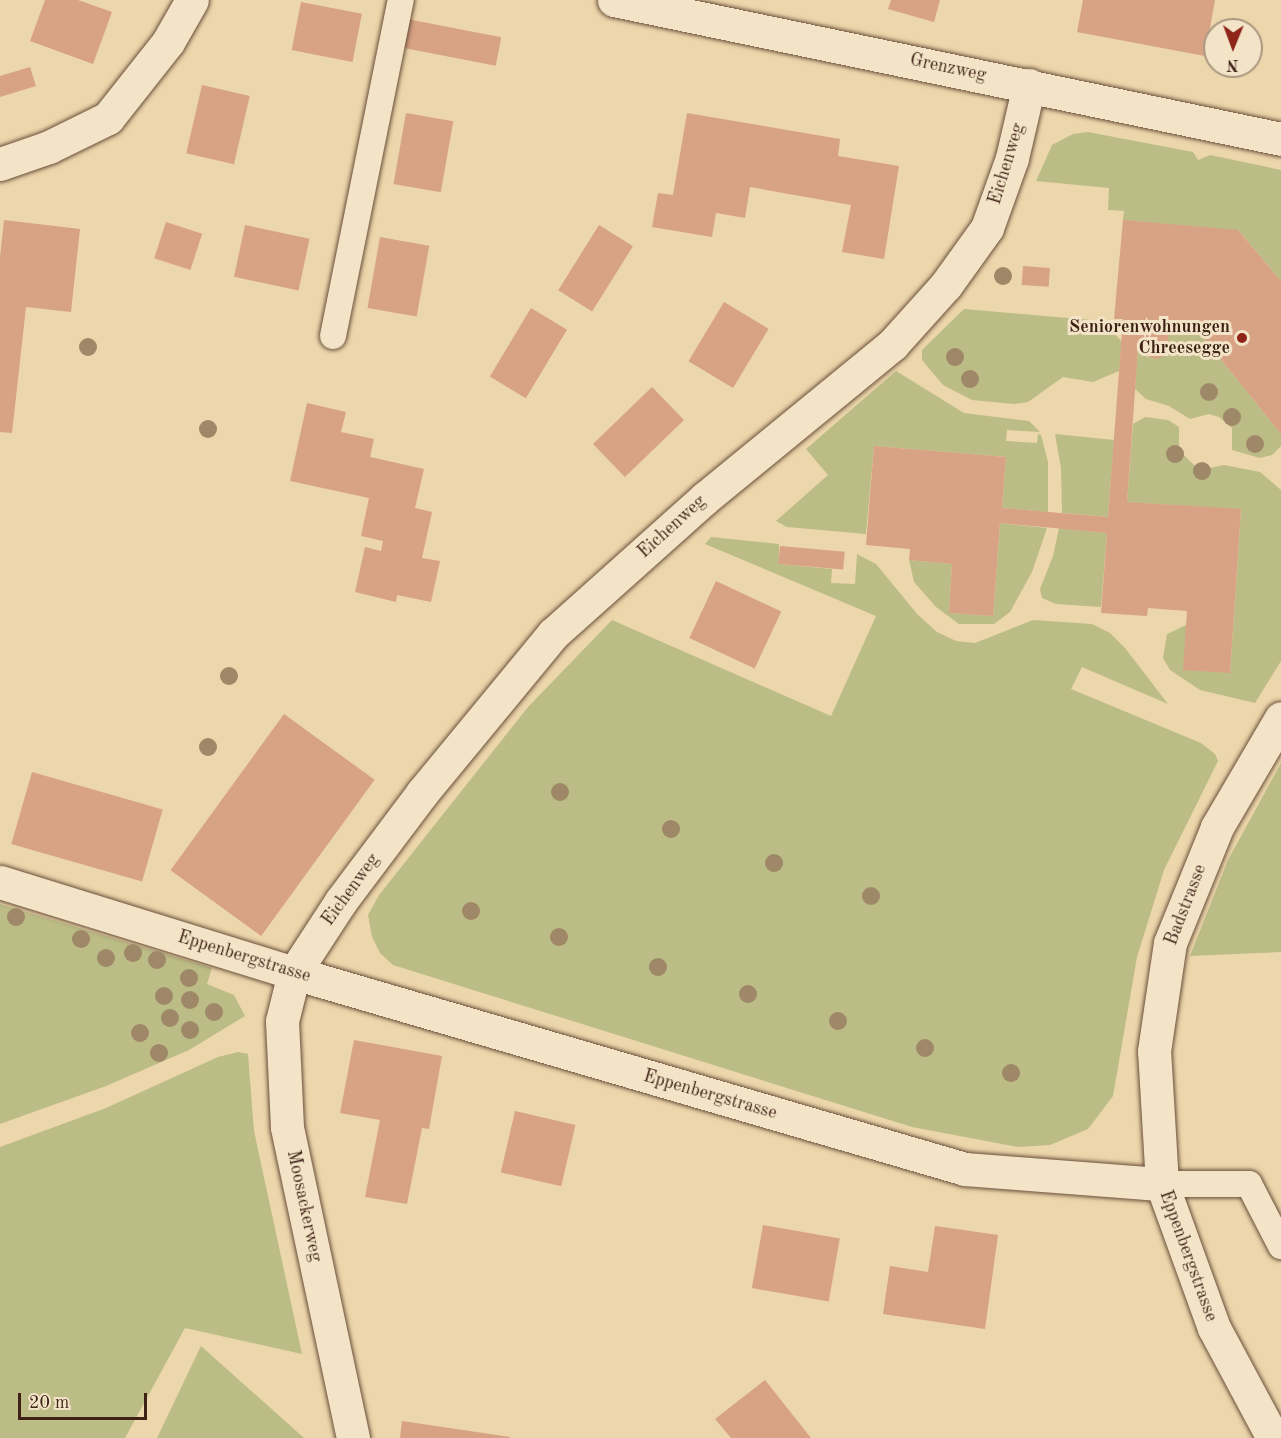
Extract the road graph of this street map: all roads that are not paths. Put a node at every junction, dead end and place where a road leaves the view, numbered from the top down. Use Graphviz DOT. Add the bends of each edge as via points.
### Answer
graph roads {
  1 [pos="192,0"];
  2 [pos="401,0"];
  3 [pos="629,1"];
  4 [pos="1029,85"];
  5 [pos="1281,139"];
  6 [pos="0,164"];
  7 [pos="333,336"];
  8 [pos="1281,718"];
  9 [pos="0,882"];
  10 [pos="294,973"];
  11 [pos="1162,1184"];
  12 [pos="1281,1246"];
  13 [pos="353,1438"];
  14 [pos="1273,1438"];
  1 -- 6 [label="street" via="168,42 108,118 49,147"];
  2 -- 7 [label="lane"];
  3 -- 4 [label="street, Grenzweg"];
  4 -- 5 [label="street, Grenzweg"];
  4 -- 10 [label="street, Eichenweg" via="1012,158 987,228 946,285 892,345 705,498 553,634 415,802 341,901"];
  8 -- 11 [label="street, Badstrasse" via="1217,827 1170,943 1154,1051"];
  9 -- 10 [label="street, Eppenbergstrasse"];
  10 -- 11 [label="street, Eppenbergstrasse" via="965,1169 1068,1180"];
  10 -- 13 [label="street, Moosackerweg" via="282,1021 287,1128"];
  11 -- 12 [label="lane" via="1249,1184"];
  11 -- 14 [label="street, Eppenbergstrasse" via="1214,1328"];
}
